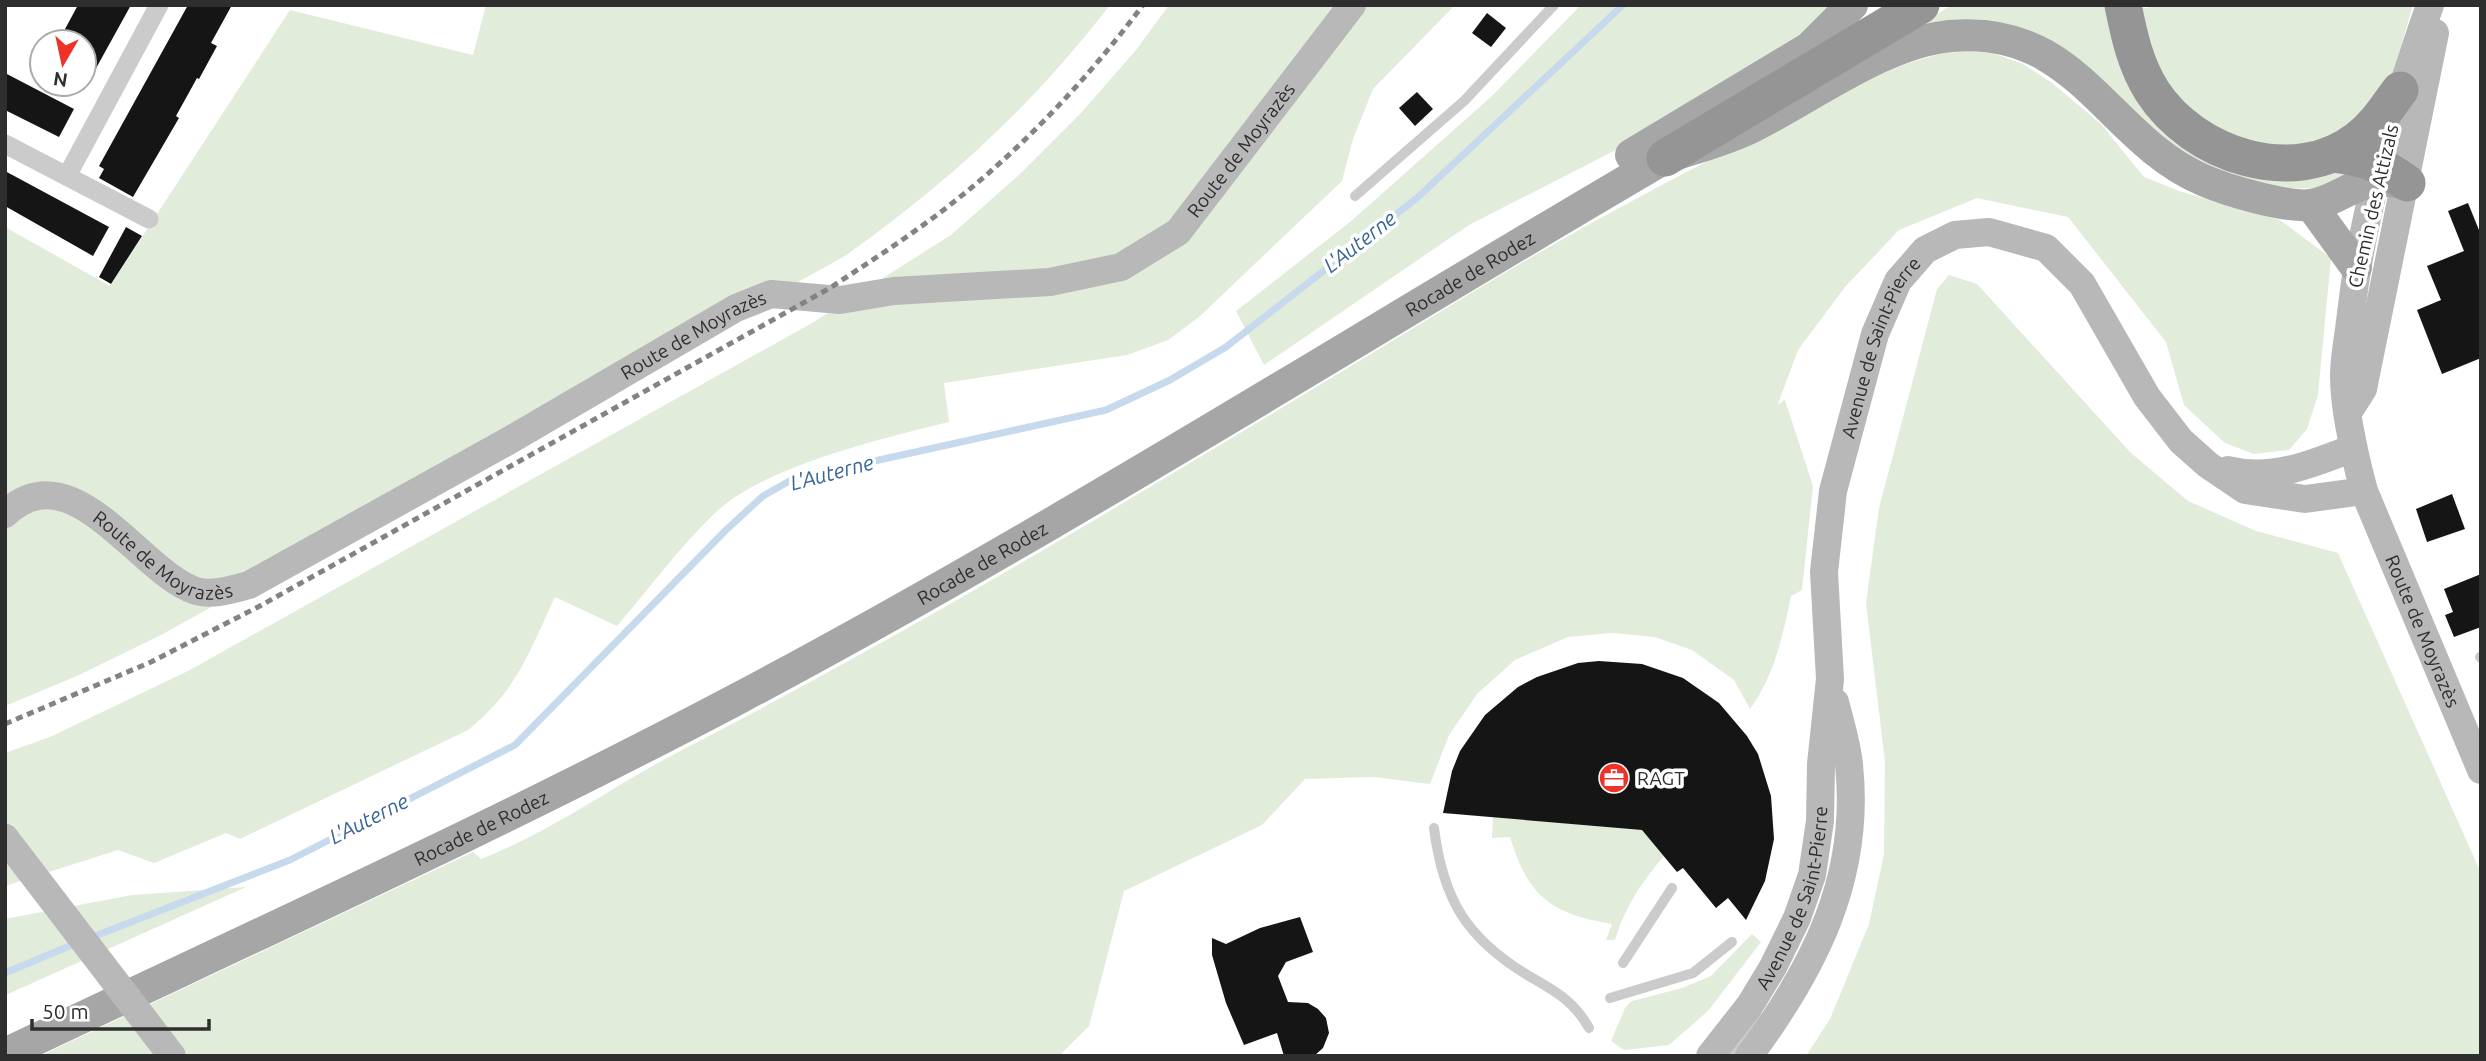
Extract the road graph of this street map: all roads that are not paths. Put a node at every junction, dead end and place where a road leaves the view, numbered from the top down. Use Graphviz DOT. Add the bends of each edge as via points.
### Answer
graph roads {
  1 [pos="159,5"];
  2 [pos="1352,5"];
  3 [pos="1554,5"];
  4 [pos="1852,5"];
  5 [pos="1921,5"];
  6 [pos="2123,5"];
  7 [pos="2430,5"];
  8 [pos="2438,5"];
  9 [pos="2400,90"];
  10 [pos="5,144"];
  11 [pos="2332,154"];
  12 [pos="1665,158"];
  13 [pos="66,176"];
  14 [pos="2387,176"];
  15 [pos="1356,196"];
  16 [pos="2311,205"];
  17 [pos="149,219"];
  18 [pos="2356,267"];
  19 [pos="1474,271"];
  20 [pos="2349,411"];
  21 [pos="2353,448"];
  22 [pos="2208,465"];
  23 [pos="2364,491"];
  24 [pos="5,514"];
  25 [pos="1830,679"];
  26 [pos="2481,771"];
  27 [pos="1434,828"];
  28 [pos="5,838"];
  29 [pos="1672,888"];
  30 [pos="1732,942"];
  31 [pos="1623,963"];
  32 [pos="1773,967"];
  33 [pos="1610,998"];
  34 [pos="1589,1028"];
  35 [pos="5,1054"];
  36 [pos="172,1056"];
  37 [pos="1710,1056"];
  38 [pos="1732,1056"];
  39 [pos="1749,1056"];
  1 -- 13 [label="street"];
  2 -- 24 [label="street, Route de Moyrazès" via="1178,232 1121,267 1050,282 894,291 840,300 771,294 737,308 250,585 226,591 197,591 166,573 90,508 65,498 16,503"];
  3 -- 15 [label="lane" via="1464,101"];
  4 -- 19 [label="main road" via="1809,48 1485,241"];
  5 -- 12 [label="highway, Rocade de Rodez"];
  6 -- 11 [label="highway" via="2130,46 2153,92 2185,128 2216,148 2259,160 2303,163"];
  7 -- 9 [label="street, Chemin des Attizals"];
  8 -- 14 [label="street, Chemin des Attizals"];
  9 -- 11 [label="highway" via="2367,131"];
  9 -- 14 [label="street, Chemin des Attizals"];
  10 -- 13 [label="street"];
  11 -- 14 [label="highway" via="2364,158"];
  12 -- 16 [label="main road" via="1752,128 1860,68 1921,41 1978,35 2041,52 2064,66 2168,162 2204,181 2264,200"];
  12 -- 19 [label="main road, Rocade de Rodez"];
  13 -- 17 [label="street"];
  14 -- 16 [label="main road"];
  14 -- 18 [label="street, Chemin des Attizals"];
  14 -- 20 [label="street, Chemin des Attizals" via="2363,389"];
  16 -- 18 [label="main road"];
  18 -- 20 [label="street, Chemin des Attizals" via="2344,377"];
  19 -- 35 [label="main road, Rocade de Rodez" via="748,693 562,788"];
  20 -- 21 [label="street, Chemin des Attizals"];
  21 -- 22 [label="street, Avenue de Saint-Pierre" via="2300,468 2250,475"];
  21 -- 23 [label="street, Chemin des Attizals"];
  22 -- 23 [label="street, Avenue de Saint-Pierre" via="2245,490 2305,499"];
  22 -- 25 [label="street, Avenue de Saint-Pierre" via="2147,397 2082,284 2046,248 1989,232 1955,235 1925,250 1898,281 1875,334 1833,491 1824,572"];
  23 -- 26 [label="street, Route de Moyrazès"];
  25 -- 32 [label="street, Avenue de Saint-Pierre" via="1812,875"];
  25 -- 39 [label="street, Avenue de Saint-Pierre" via="1849,763 1851,814 1844,868 1815,954"];
  27 -- 34 [label="lane" via="1442,873 1472,933 1493,953 1563,994"];
  28 -- 36 [label="street, bridge"];
  29 -- 31 [label="lane"];
  30 -- 33 [label="lane" via="1693,973"];
  32 -- 37 [label="street, Avenue de Saint-Pierre"];
  32 -- 38 [label="lane" via="1747,1038"];
}
